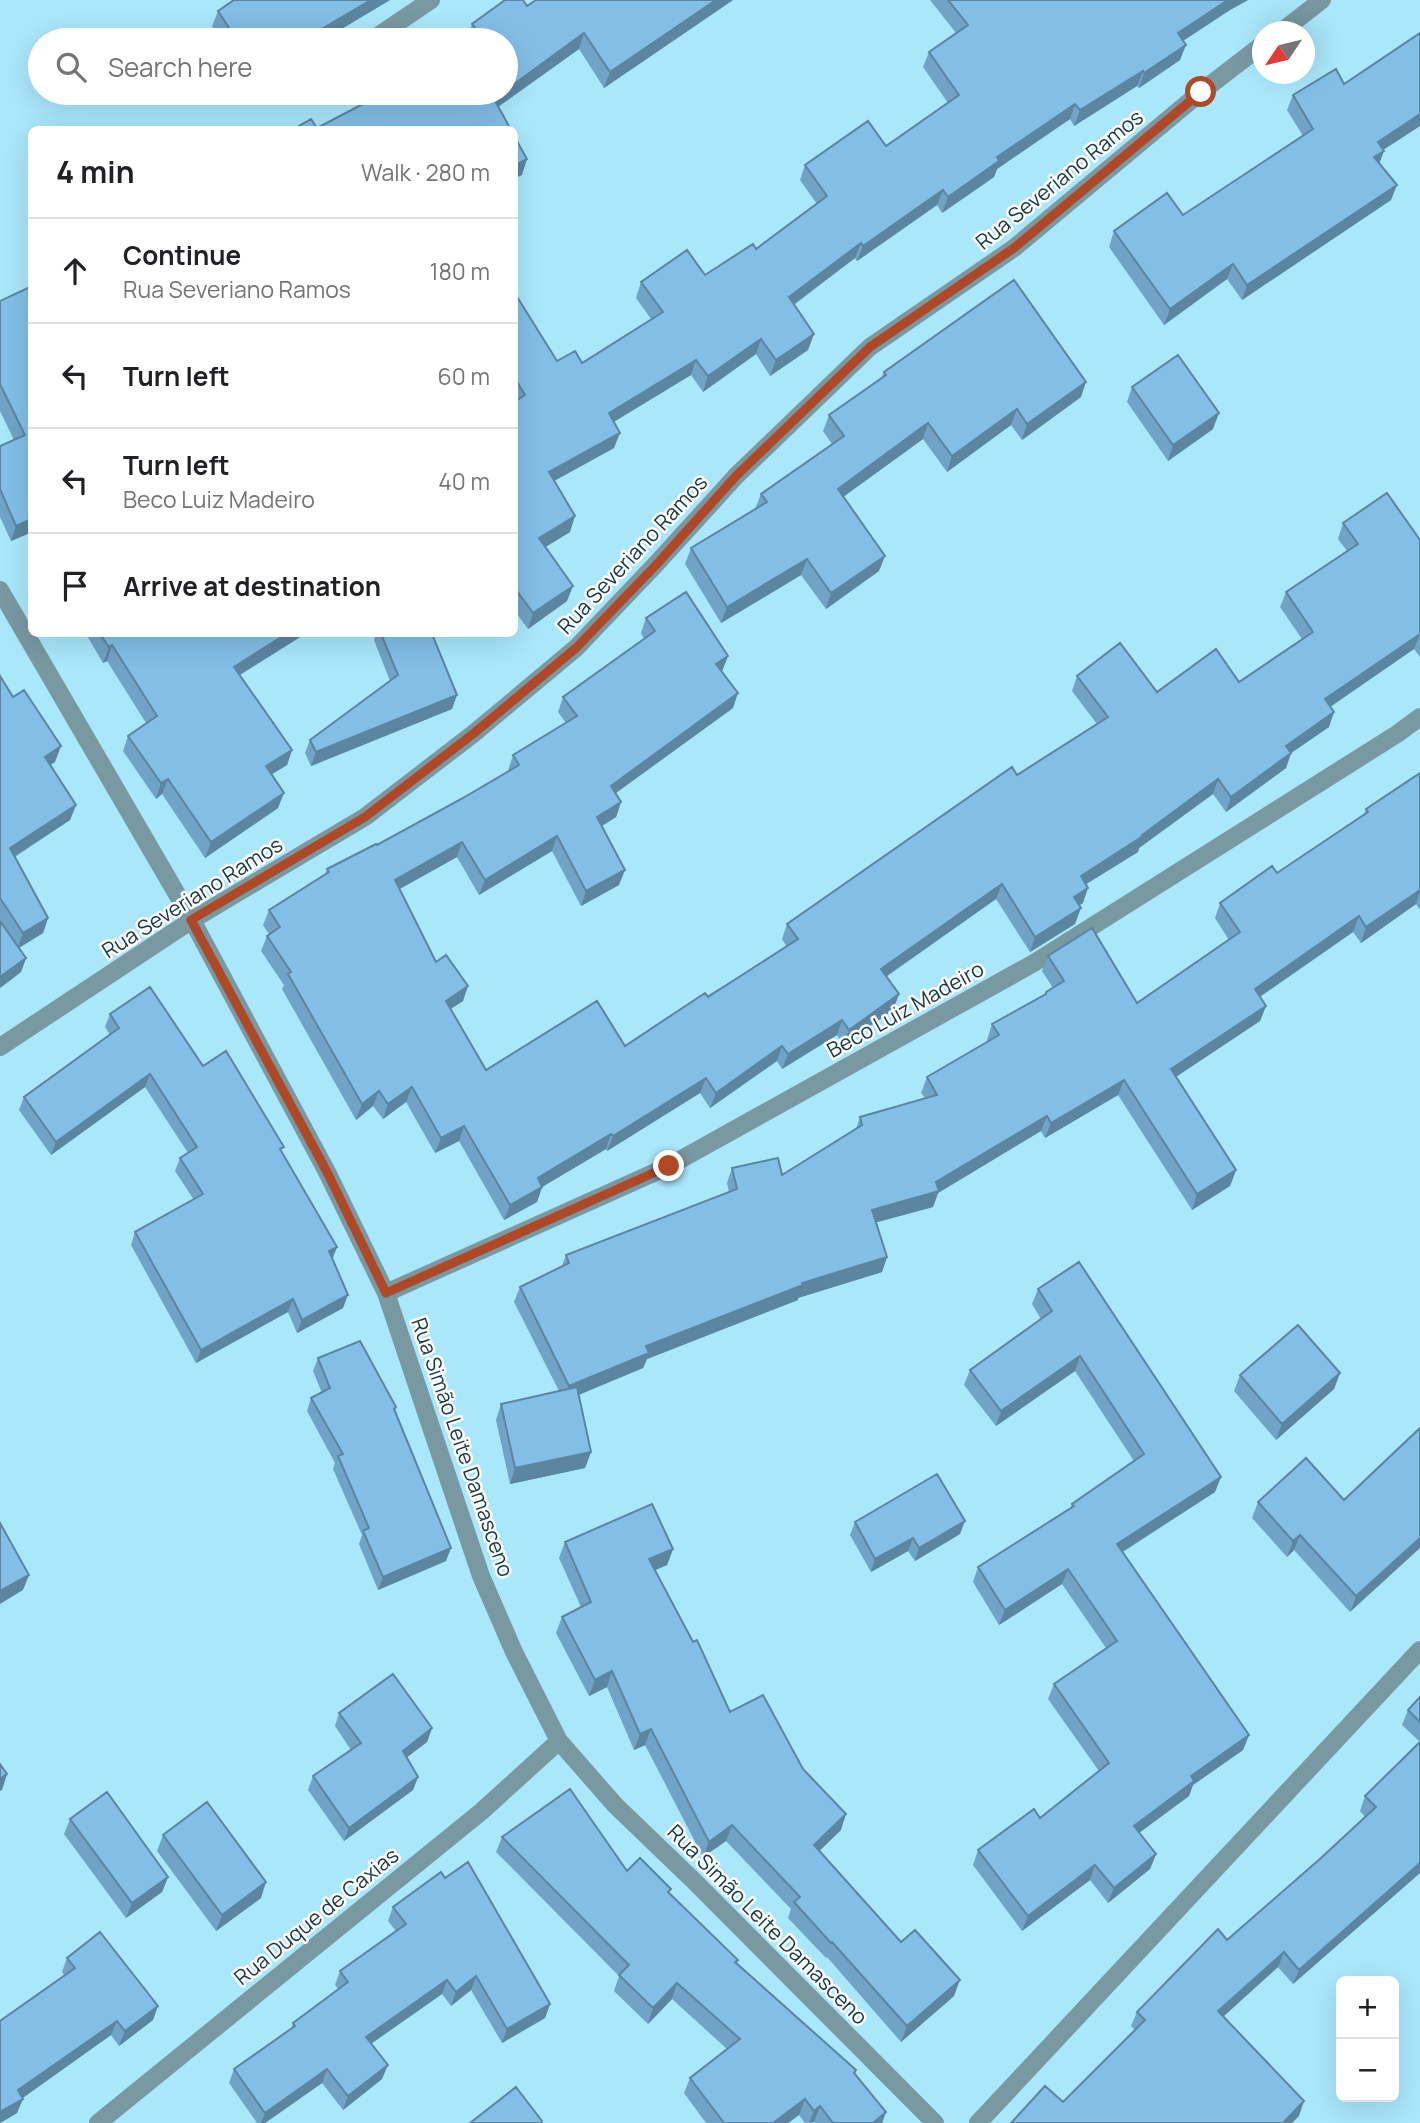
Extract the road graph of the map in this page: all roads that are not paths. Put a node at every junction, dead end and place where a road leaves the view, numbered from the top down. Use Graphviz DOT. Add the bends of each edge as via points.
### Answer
graph roads {
  1 [pos="432,0"];
  2 [pos="1322,0"];
  3 [pos="1295,21"];
  4 [pos="390,28"];
  5 [pos="1252,53"];
  6 [pos="0,590"];
  7 [pos="1420,717"];
  8 [pos="191,920"];
  9 [pos="0,1047"];
  10 [pos="386,1293"];
  11 [pos="1420,1650"];
  12 [pos="559,1741"];
  13 [pos="99,2123"];
  14 [pos="935,2123"];
  15 [pos="978,2123"];
  1 -- 4 [label="street"];
  2 -- 3 [label="street"];
  5 -- 8 [label="street, Rua Severiano Ramos" via="1014,248 870,347 736,476 576,648 473,734 365,817"];
  6 -- 8 [label="street, Rua Simão Leite Damasceno"];
  7 -- 10 [label="street, Beco Luiz Madeiro" via="1034,963 949,1011 669,1166"];
  8 -- 9 [label="street, Rua Severiano Ramos"];
  8 -- 10 [label="street, Rua Simão Leite Damasceno" via="327,1172"];
  10 -- 12 [label="street, Rua Simão Leite Damasceno" via="481,1576 513,1652"];
  11 -- 15 [label="street"];
  12 -- 13 [label="street, Rua Duque de Caxias" via="482,1811"];
  12 -- 14 [label="street, Rua Simão Leite Damasceno" via="615,1805"];
}
